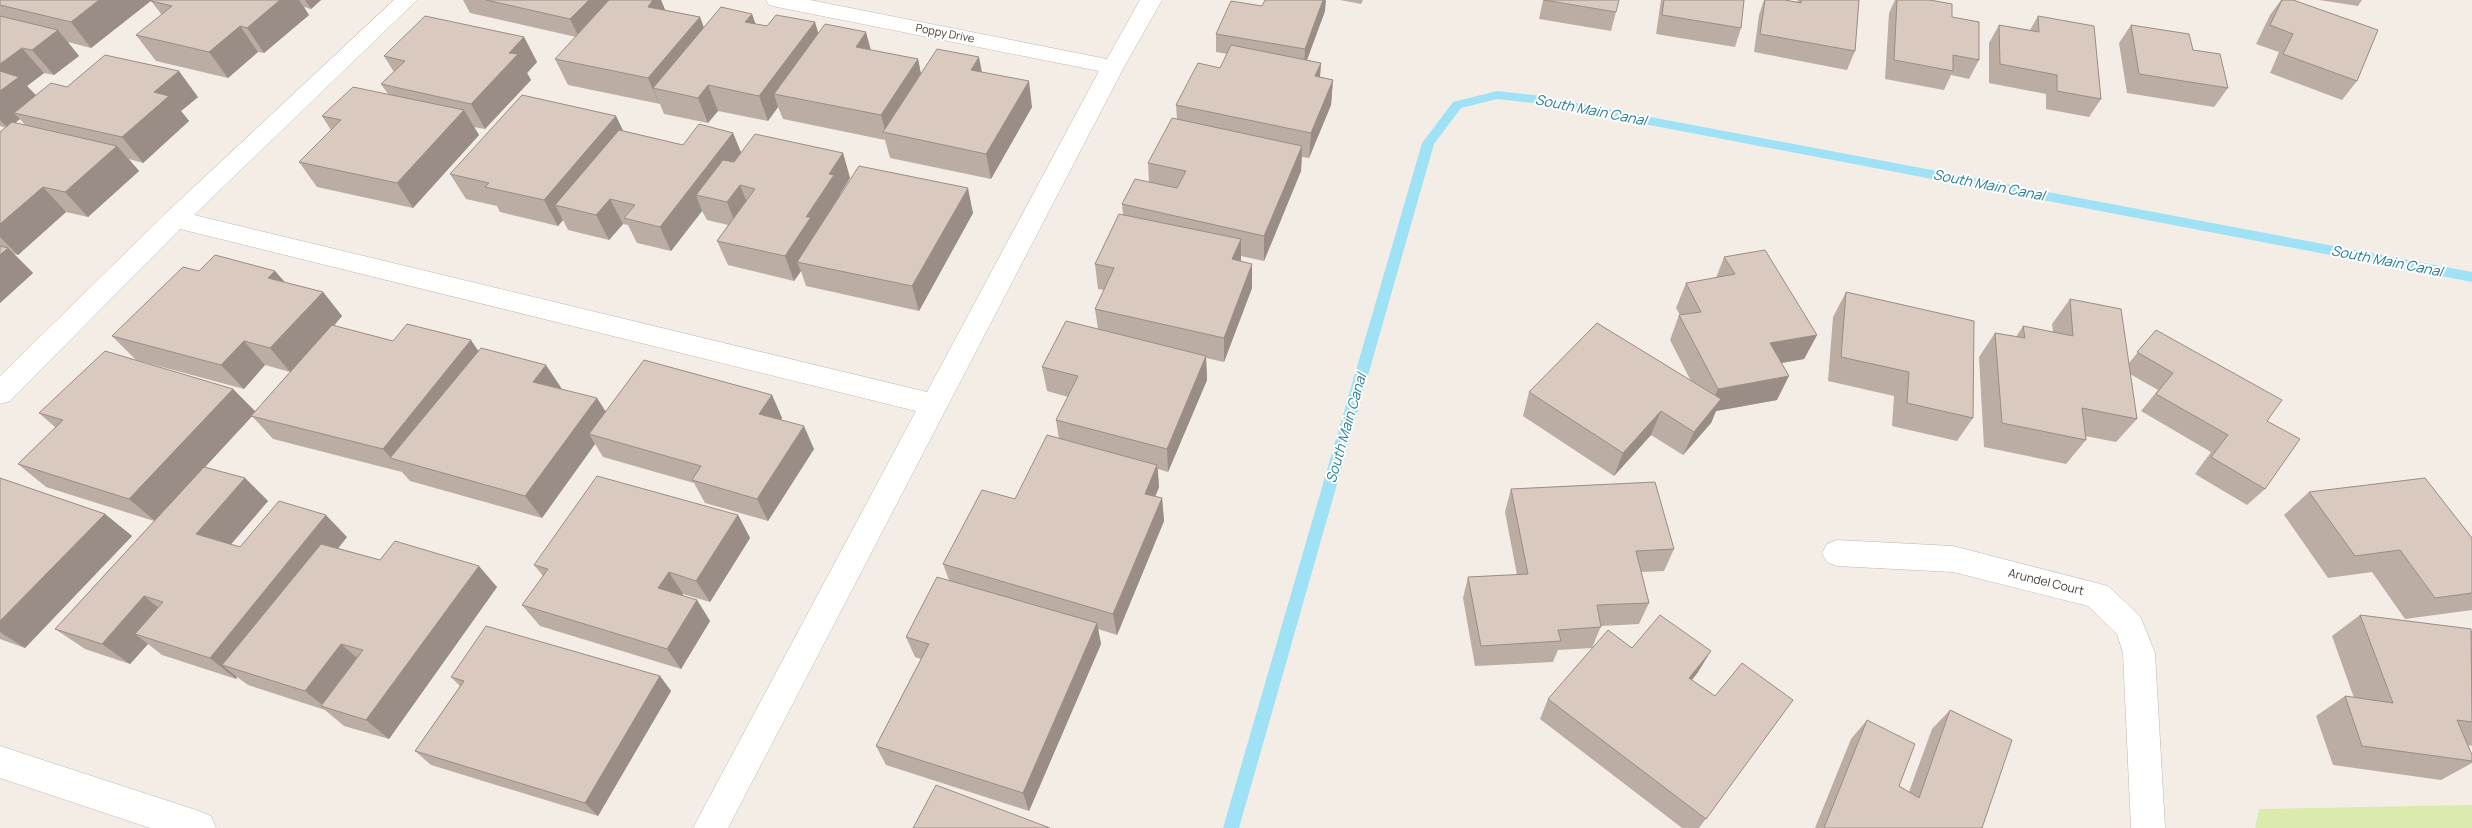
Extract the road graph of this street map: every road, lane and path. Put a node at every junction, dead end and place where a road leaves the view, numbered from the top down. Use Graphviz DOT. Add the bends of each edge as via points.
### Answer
graph roads {
  1 [pos="406,0"];
  2 [pos="777,0"];
  3 [pos="1152,0"];
  4 [pos="1113,67"];
  5 [pos="175,218"];
  6 [pos="0,393"];
  7 [pos="934,405"];
  8 [pos="1837,553"];
  9 [pos="0,762"];
  10 [pos="199,828"];
  11 [pos="710,828"];
  12 [pos="2148,828"];
  1 -- 5 [label="street"];
  2 -- 4 [label="street, Poppy Drive"];
  3 -- 4 [label="street"];
  4 -- 7 [label="street"];
  5 -- 6 [label="street"];
  5 -- 7 [label="street"];
  7 -- 11 [label="street"];
  8 -- 12 [label="street, Arundel Court" via="1953,559 2097,595 2129,626 2139,653"];
  9 -- 10 [label="street"];
}
